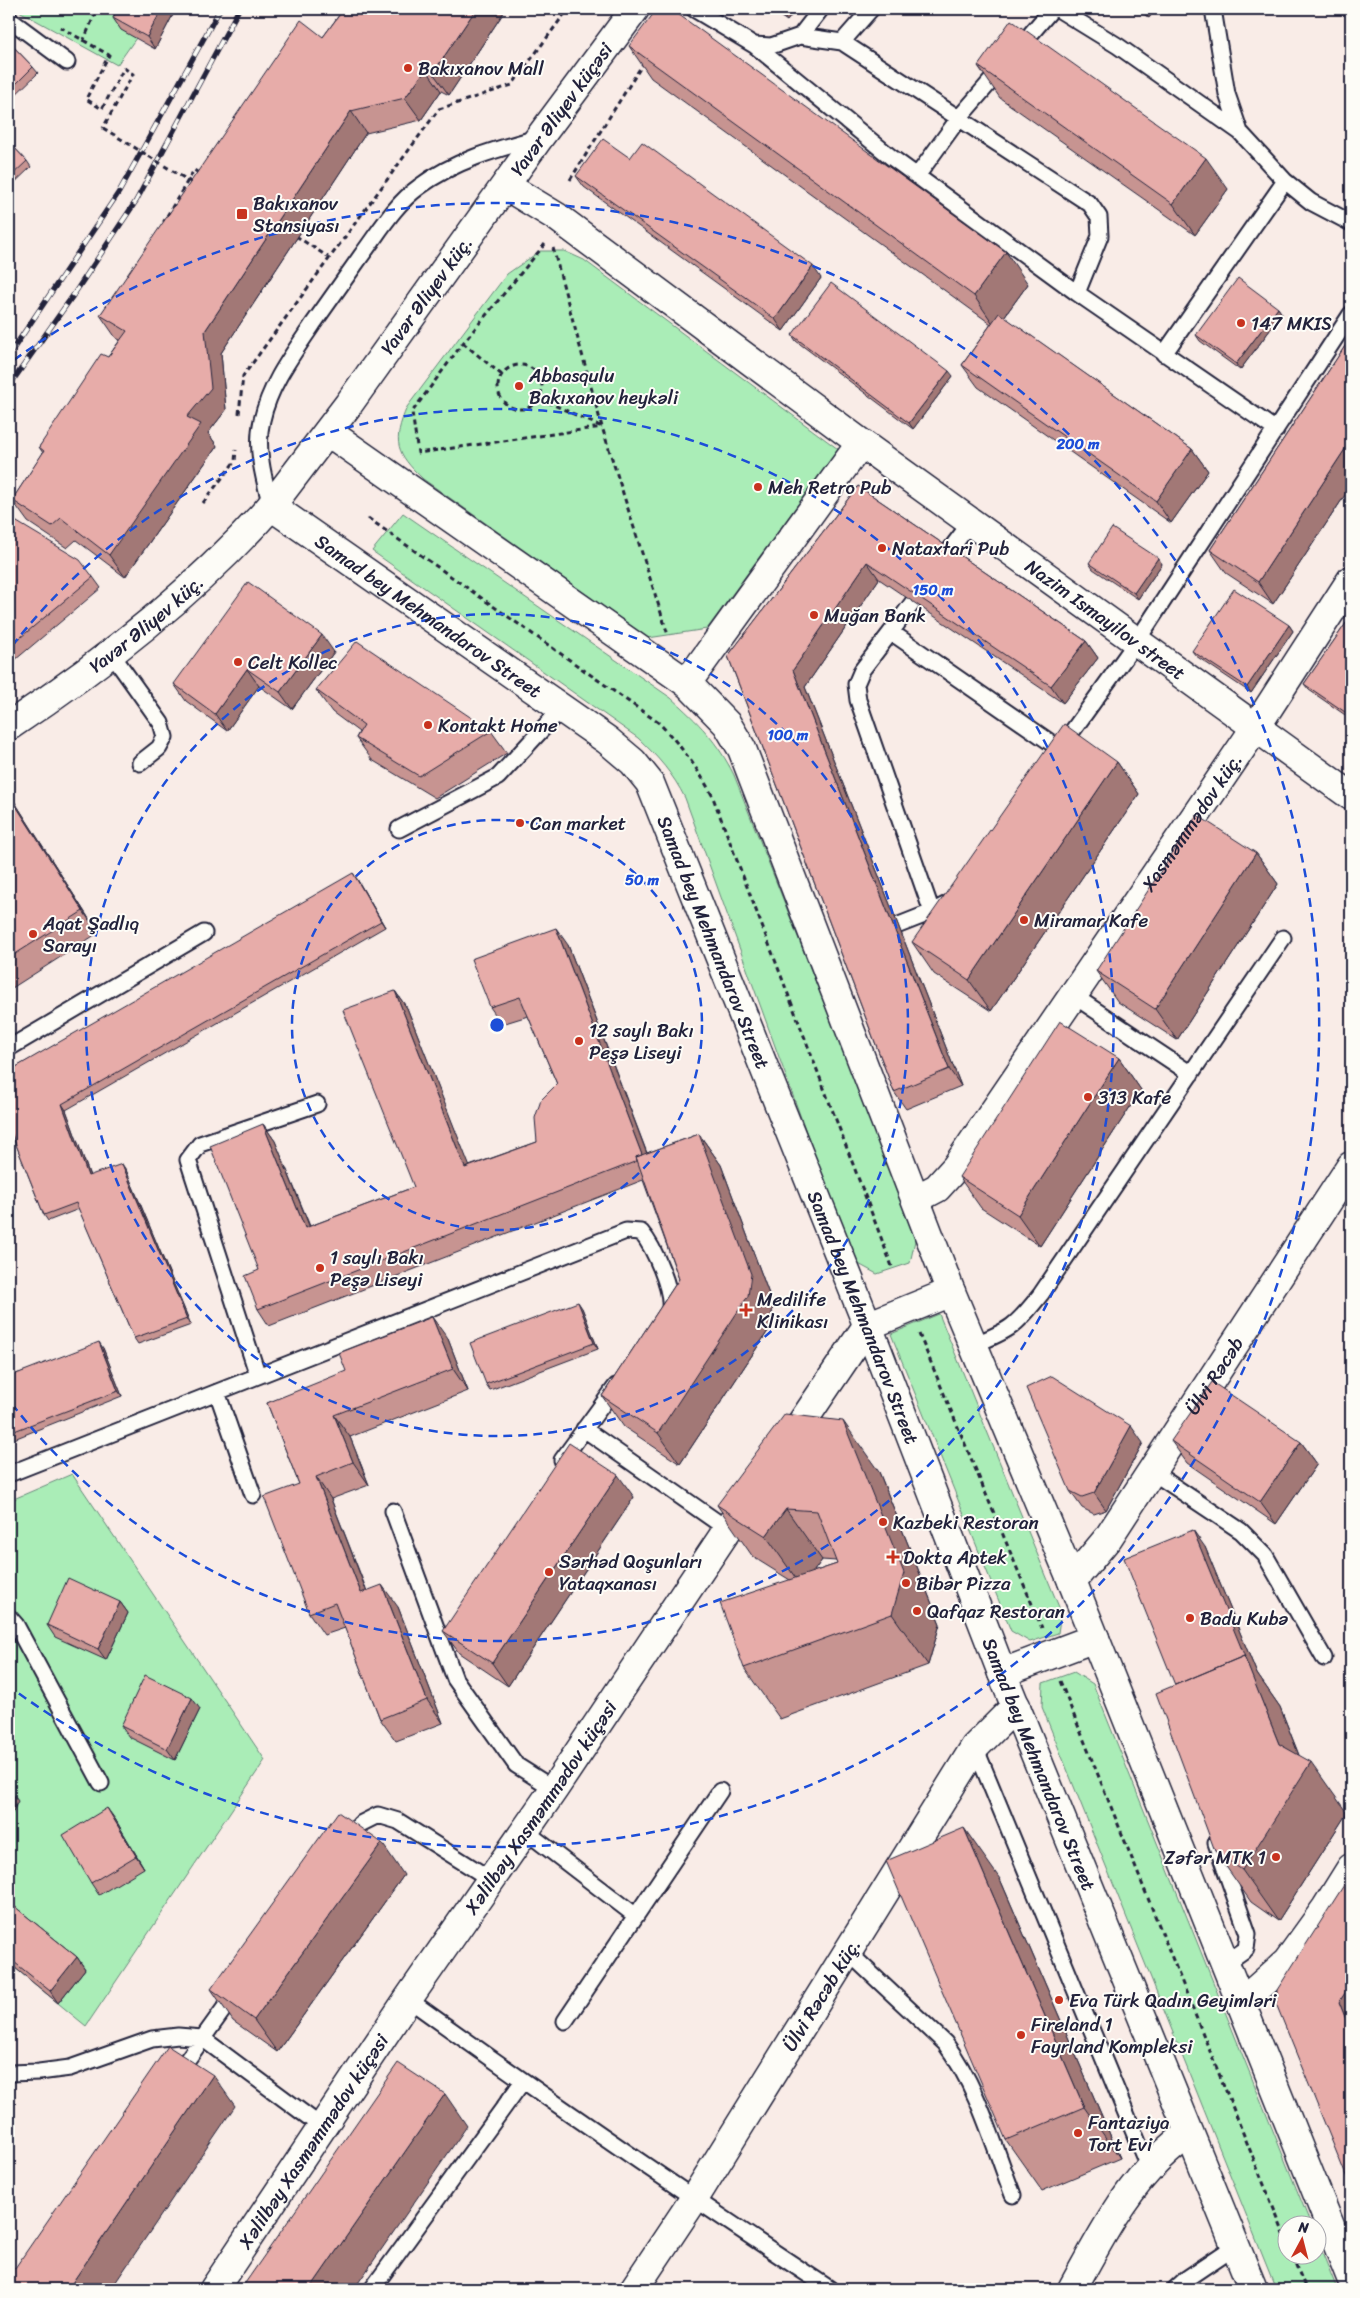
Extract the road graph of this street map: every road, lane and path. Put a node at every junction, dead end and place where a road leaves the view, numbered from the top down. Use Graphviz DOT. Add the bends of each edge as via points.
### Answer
graph roads {
  1 [pos="97,9"];
  2 [pos="635,9"];
  3 [pos="694,9"];
  4 [pos="821,9"];
  5 [pos="872,9"];
  6 [pos="1052,9"];
  7 [pos="1058,9"];
  8 [pos="1212,9"];
  9 [pos="9,19"];
  10 [pos="800,36"];
  11 [pos="842,42"];
  12 [pos="754,45"];
  13 [pos="647,58"];
  14 [pos="67,62"];
  15 [pos="102,109"];
  16 [pos="959,118"];
  17 [pos="1240,132"];
  18 [pos="539,138"];
  19 [pos="202,175"];
  20 [pos="917,176"];
  21 [pos="570,180"];
  22 [pos="1285,181"];
  23 [pos="506,186"];
  24 [pos="200,187"];
  25 [pos="1351,223"];
  26 [pos="170,224"];
  27 [pos="289,231"];
  28 [pos="550,238"];
  29 [pos="552,248"];
  30 [pos="328,257"];
  31 [pos="1077,293"];
  32 [pos="1351,314"];
  33 [pos="463,343"];
  34 [pos="1164,354"];
  35 [pos="502,375"];
  36 [pos="539,398"];
  37 [pos="602,427"];
  38 [pos="1276,430"];
  39 [pos="328,432"];
  40 [pos="861,443"];
  41 [pos="272,506"];
  42 [pos="971,522"];
  43 [pos="946,555"];
  44 [pos="1351,580"];
  45 [pos="913,602"];
  46 [pos="891,632"];
  47 [pos="668,635"];
  48 [pos="1137,641"];
  49 [pos="111,653"];
  50 [pos="687,684"];
  51 [pos="562,709"];
  52 [pos="9,726"];
  53 [pos="1256,727"];
  54 [pos="140,763"];
  55 [pos="1351,796"];
  56 [pos="398,829"];
  57 [pos="959,892"];
  58 [pos="932,912"];
  59 [pos="898,925"];
  60 [pos="204,934"];
  61 [pos="1283,938"];
  62 [pos="1074,996"];
  63 [pos="9,1048"];
  64 [pos="1191,1074"];
  65 [pos="317,1104"];
  66 [pos="1351,1166"];
  67 [pos="916,1199"];
  68 [pos="951,1292"];
  69 [pos="661,1325"];
  70 [pos="867,1326"];
  71 [pos="918,1334"];
  72 [pos="973,1345"];
  73 [pos="626,1373"];
  74 [pos="258,1376"];
  75 [pos="217,1392"];
  76 [pos="584,1429"];
  77 [pos="555,1469"];
  78 [pos="1151,1471"];
  79 [pos="9,1474"];
  80 [pos="253,1495"];
  81 [pos="393,1511"];
  82 [pos="728,1529"];
  83 [pos="1072,1580"];
  84 [pos="9,1617"];
  85 [pos="1046,1637"];
  86 [pos="1095,1638"];
  87 [pos="1324,1658"];
  88 [pos="1002,1673"];
  89 [pos="1059,1678"];
  90 [pos="1016,1706"];
  91 [pos="975,1747"];
  92 [pos="100,1783"];
  93 [pos="554,1789"];
  94 [pos="720,1791"];
  95 [pos="1210,1826"];
  96 [pos="524,1830"];
  97 [pos="337,1856"];
  98 [pos="1351,1868"];
  99 [pos="490,1879"];
  100 [pos="636,1916"];
  101 [pos="848,1952"];
  102 [pos="1226,1963"];
  103 [pos="243,1982"];
  104 [pos="408,1999"];
  105 [pos="1242,2002"];
  106 [pos="565,2021"];
  107 [pos="202,2038"];
  108 [pos="9,2073"];
  109 [pos="523,2081"];
  110 [pos="168,2086"];
  111 [pos="322,2126"];
  112 [pos="1189,2133"];
  113 [pos="1149,2169"];
  114 [pos="1013,2195"];
  115 [pos="694,2199"];
  116 [pos="1278,2219"];
  117 [pos="1235,2246"];
  118 [pos="1296,2266"];
  119 [pos="1351,2278"];
  120 [pos="214,2289"];
  121 [pos="372,2289"];
  122 [pos="634,2289"];
  123 [pos="830,2289"];
  124 [pos="1072,2289"];
  125 [pos="1175,2289"];
  126 [pos="1253,2289"];
  127 [pos="1306,2289"];
  1 -- 14 [label="path" via="83,42"];
  2 -- 18 [label="street, Yavər Əliyev küçəsi"];
  3 -- 12 [label="lane"];
  4 -- 10 [label="lane"];
  5 -- 11 [label="lane"];
  6 -- 16 [label="lane"];
  7 -- 17 [label="lane" via="1118,46"];
  8 -- 17 [label="lane" via="1227,94"];
  9 -- 14 [label="lane"];
  10 -- 11 [label="lane"];
  10 -- 12 [label="lane" via="771,46"];
  11 -- 16 [label="lane"];
  12 -- 20 [label="lane"];
  13 -- 21 [label="path"];
  15 -- 24 [label="path, bridge" via="124,68 133,74 103,128"];
  16 -- 20 [label="lane"];
  16 -- 31 [label="lane" via="1090,204 1099,217 1100,236"];
  17 -- 22 [label="lane"];
  18 -- 23 [label="street, Yavər Əliyev küçəsi"];
  18 -- 41 [label="lane" via="491,151 455,166 419,186 398,205 287,363 272,391 261,422 260,450"];
  19 -- 26 [label="path" via="194,170 164,221"];
  20 -- 31 [label="lane"];
  22 -- 25 [label="lane" via="1311,202"];
  22 -- 34 [label="lane"];
  23 -- 39 [label="street, Yavər Əliyev küç."];
  23 -- 40 [label="street, Nazim Ismayilov street" via="557,217"];
  27 -- 30 [label="path"];
  28 -- 33 [label="path"];
  29 -- 37 [label="path"];
  31 -- 34 [label="lane"];
  32 -- 38 [label="lane"];
  33 -- 35 [label="path"];
  33 -- 37 [label="path" via="412,412 418,453"];
  34 -- 38 [label="lane"];
  35 -- 36 [label="path" via="516,365 528,366 538,374 542,386"];
  35 -- 36 [label="path" via="498,382 499,394 506,404 518,409 530,407"];
  36 -- 37 [label="path"];
  37 -- 47 [label="path"];
  38 -- 48 [label="lane"];
  39 -- 41 [label="street, Yavər Əliyev küç."];
  39 -- 50 [label="street"];
  40 -- 42 [label="street, Nazim Ismayilov street"];
  40 -- 50 [label="street"];
  41 -- 49 [label="street, Yavər Əliyev küç." via="208,572"];
  41 -- 51 [label="street, Samad bey Mehmandarov Street"];
  42 -- 43 [label="lane"];
  42 -- 48 [label="street, Nazim Ismayilov street"];
  44 -- 53 [label="street, Xasməmmədov küç."];
  45 -- 46 [label="lane"];
  46 -- 48 [label="lane" via="1057,753"];
  46 -- 58 [label="lane" via="862,670 856,684 858,700"];
  48 -- 53 [label="street, Nazim Ismayilov street"];
  49 -- 52 [label="street, Yavər Əliyev küç."];
  49 -- 54 [label="lane" via="161,723 165,736 159,748"];
  50 -- 67 [label="street" via="727,724 742,749 830,952"];
  51 -- 56 [label="lane" via="498,777"];
  51 -- 70 [label="street, Samad bey Mehmandarov Street" via="607,740 633,762 650,783"];
  53 -- 55 [label="street, Nazim Ismayilov street"];
  53 -- 62 [label="street, Xasməmmədov küç."];
  57 -- 58 [label="lane" via="954,900"];
  58 -- 59 [label="lane"];
  60 -- 63 [label="lane"];
  61 -- 64 [label="lane"];
  62 -- 64 [label="lane"];
  62 -- 67 [label="street, Xasməmmədov küç." via="956,1167 937,1188"];
  64 -- 72 [label="lane" via="1041,1294 1018,1322 1004,1333"];
  65 -- 74 [label="lane" via="200,1144 188,1160"];
  66 -- 78 [label="street, Ülvi Rəcəb"];
  67 -- 68 [label="street"];
  68 -- 70 [label="street"];
  68 -- 72 [label="street"];
  69 -- 74 [label="lane" via="670,1307 670,1295 649,1242 641,1232 626,1231"];
  70 -- 82 [label="street, Xəlilbəy Xasməmmədov küçəsi"];
  70 -- 88 [label="street, Samad bey Mehmandarov Street"];
  71 -- 85 [label="path"];
  72 -- 83 [label="street"];
  73 -- 76 [label="lane"];
  74 -- 75 [label="lane"];
  75 -- 79 [label="lane"];
  75 -- 80 [label="lane"];
  76 -- 77 [label="lane"];
  76 -- 82 [label="lane"];
  78 -- 83 [label="street, Ülvi Rəcəb" via="1108,1538"];
  78 -- 87 [label="lane" via="1241,1531 1265,1555"];
  81 -- 93 [label="lane" via="455,1680 516,1765"];
  82 -- 93 [label="street, Xəlilbəy Xasməmmədov küçəsi"];
  83 -- 86 [label="street"];
  84 -- 92 [label="lane"];
  86 -- 88 [label="street"];
  86 -- 102 [label="street"];
  88 -- 90 [label="street, Samad bey Mehmandarov Street"];
  89 -- 116 [label="path"];
  90 -- 91 [label="street, Ülvi Rəcəb küç."];
  90 -- 112 [label="street, Samad bey Mehmandarov Street"];
  91 -- 101 [label="street, Ülvi Rəcəb küç."];
  91 -- 113 [label="lane"];
  93 -- 96 [label="street, Xəlilbəy Xasməmmədov küçəsi"];
  94 -- 100 [label="lane"];
  95 -- 102 [label="lane" via="1248,1934 1246,1949"];
  96 -- 99 [label="street, Xəlilbəy Xasməmmədov küçəsi"];
  96 -- 100 [label="lane"];
  97 -- 99 [label="lane" via="360,1824 378,1815 398,1821"];
  98 -- 105 [label="street" via="1331,1911 1286,1962"];
  99 -- 104 [label="street, Xəlilbəy Xasməmmədov küçəsi"];
  100 -- 106 [label="lane"];
  101 -- 114 [label="lane" via="945,2043 958,2060"];
  101 -- 115 [label="street, Ülvi Rəcəb küç."];
  102 -- 105 [label="street"];
  103 -- 107 [label="lane"];
  104 -- 109 [label="lane"];
  104 -- 111 [label="street, Xəlilbəy Xasməmmədov küçəsi"];
  105 -- 119 [label="street"];
  107 -- 108 [label="lane" via="152,2039 70,2068"];
  107 -- 110 [label="lane"];
  107 -- 111 [label="lane"];
  109 -- 115 [label="lane"];
  109 -- 121 [label="lane"];
  111 -- 120 [label="street, Xəlilbəy Xasməmmədov küçəsi"];
  112 -- 113 [label="street"];
  112 -- 117 [label="street, Samad bey Mehmandarov Street"];
  113 -- 124 [label="street" via="1120,2207"];
  115 -- 122 [label="street, Ülvi Rəcəb küç."];
  115 -- 123 [label="lane"];
  117 -- 125 [label="lane"];
  117 -- 126 [label="street, Samad bey Mehmandarov Street"];
  118 -- 127 [label="path"];
}
